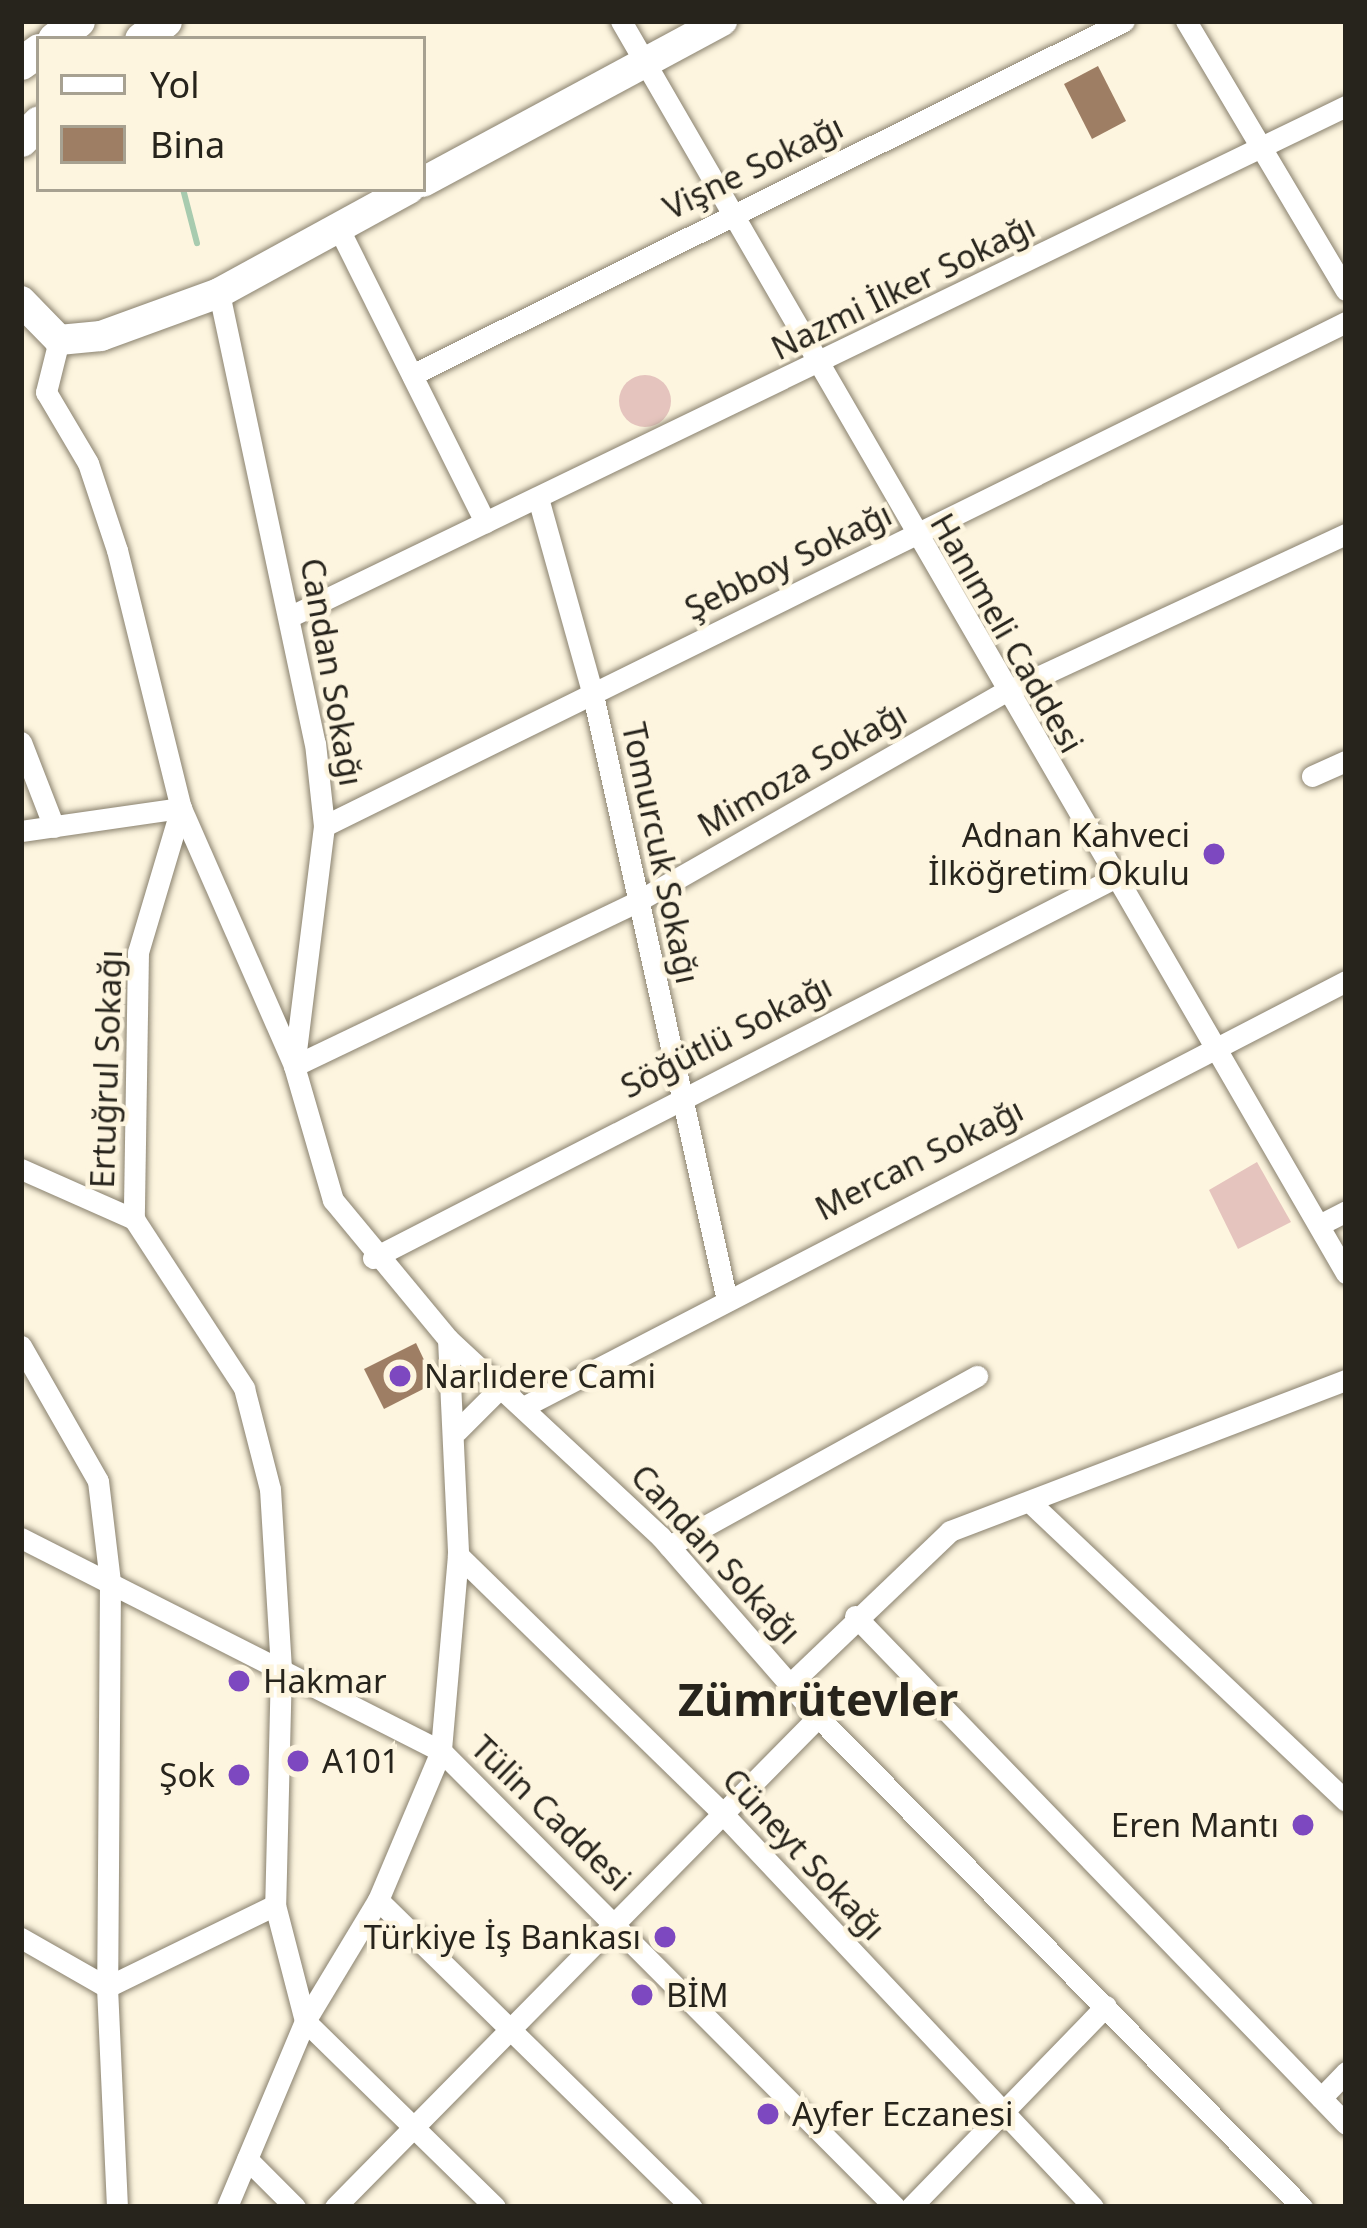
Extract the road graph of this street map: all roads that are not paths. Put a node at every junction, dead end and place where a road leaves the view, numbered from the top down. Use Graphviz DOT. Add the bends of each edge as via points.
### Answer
graph roads {
  1 [pos="621,21"];
  2 [pos="722,21"];
  3 [pos="1124,21"];
  4 [pos="1186,21"];
  5 [pos="644,62"];
  6 [pos="1346,106"];
  7 [pos="1262,148"];
  8 [pos="426,180"];
  9 [pos="403,192"];
  10 [pos="731,214"];
  11 [pos="338,227"];
  12 [pos="1346,290"];
  13 [pos="219,293"];
  14 [pos="21,301"];
  15 [pos="1346,322"];
  16 [pos="59,340"];
  17 [pos="817,365"];
  18 [pos="412,375"];
  19 [pos="538,498"];
  20 [pos="485,522"];
  21 [pos="1346,534"];
  22 [pos="914,536"];
  23 [pos="292,615"];
  24 [pos="1003,693"];
  25 [pos="593,694"];
  26 [pos="21,742"];
  27 [pos="1346,760"];
  28 [pos="1312,776"];
  29 [pos="182,808"];
  30 [pos="324,826"];
  31 [pos="54,827"];
  32 [pos="21,831"];
  33 [pos="1112,879"];
  34 [pos="638,901"];
  35 [pos="1346,981"];
  36 [pos="1213,1046"];
  37 [pos="294,1066"];
  38 [pos="680,1094"];
  39 [pos="21,1168"];
  40 [pos="1346,1210"];
  41 [pos="134,1219"];
  42 [pos="1319,1225"];
  43 [pos="374,1258"];
  44 [pos="1346,1273"];
  45 [pos="726,1296"];
  46 [pos="448,1339"];
  47 [pos="21,1346"];
  48 [pos="977,1376"];
  49 [pos="1346,1380"];
  50 [pos="504,1384"];
  51 [pos="527,1405"];
  52 [pos="457,1431"];
  53 [pos="1033,1505"];
  54 [pos="21,1538"];
  55 [pos="669,1546"];
  56 [pos="458,1555"];
  57 [pos="110,1582"];
  58 [pos="855,1616"];
  59 [pos="280,1667"];
  60 [pos="790,1684"];
  61 [pos="818,1717"];
  62 [pos="441,1751"];
  63 [pos="1346,1802"];
  64 [pos="722,1814"];
  65 [pos="378,1900"];
  66 [pos="275,1905"];
  67 [pos="613,1921"];
  68 [pos="21,1938"];
  69 [pos="107,1987"];
  70 [pos="1106,2006"];
  71 [pos="305,2021"];
  72 [pos="504,2026"];
  73 [pos="1346,2072"];
  74 [pos="1321,2098"];
  75 [pos="1004,2115"];
  76 [pos="412,2123"];
  77 [pos="1346,2124"];
  78 [pos="247,2159"];
  79 [pos="117,2207"];
  80 [pos="226,2207"];
  81 [pos="295,2207"];
  82 [pos="335,2207"];
  83 [pos="495,2207"];
  84 [pos="692,2207"];
  85 [pos="895,2207"];
  86 [pos="911,2207"];
  87 [pos="1093,2207"];
  88 [pos="1302,2207"];
  1 -- 5 [label="street, Hanımeli Caddesi"];
  2 -- 5 [label="main road"];
  3 -- 10 [label="street, Vişne Sokağı"];
  4 -- 7 [label="street"];
  5 -- 8 [label="main road"];
  5 -- 10 [label="street, Hanımeli Caddesi"];
  6 -- 7 [label="street, Nazmi İlker Sokağı"];
  7 -- 12 [label="street"];
  7 -- 17 [label="street, Nazmi İlker Sokağı"];
  9 -- 11 [label="main road"];
  10 -- 17 [label="street, Hanımeli Caddesi"];
  10 -- 18 [label="street, Vişne Sokağı"];
  11 -- 13 [label="main road"];
  11 -- 18 [label="street"];
  13 -- 16 [label="main road" via="142,324"];
  13 -- 23 [label="street, Candan Sokağı"];
  14 -- 16 [label="main road"];
  15 -- 22 [label="street, Şebboy Sokağı"];
  16 -- 29 [label="street" via="46,392 88,463 117,550"];
  17 -- 19 [label="street, Nazmi İlker Sokağı"];
  17 -- 22 [label="street, Hanımeli Caddesi"];
  18 -- 20 [label="street"];
  19 -- 20 [label="street, Nazmi İlker Sokağı"];
  19 -- 25 [label="street, Tomurcuk Sokağı"];
  20 -- 23 [label="street, Nazmi İlker Sokağı"];
  21 -- 24 [label="street, Mimoza Sokağı"];
  22 -- 24 [label="street, Hanımeli Caddesi"];
  22 -- 25 [label="street, Şebboy Sokağı"];
  23 -- 30 [label="street, Candan Sokağı"];
  24 -- 33 [label="street, Hanımeli Caddesi"];
  24 -- 34 [label="street, Mimoza Sokağı"];
  25 -- 30 [label="street, Şebboy Sokağı"];
  25 -- 34 [label="street, Tomurcuk Sokağı"];
  26 -- 31 [label="street"];
  27 -- 28 [label="street"];
  29 -- 31 [label="street"];
  29 -- 37 [label="street, Candan Sokağı" via="195,858 219,877"];
  29 -- 41 [label="street, Ertuğrul Sokağı" via="138,952"];
  30 -- 37 [label="street, Candan Sokağı"];
  31 -- 32 [label="street"];
  33 -- 36 [label="street, Hanımeli Caddesi"];
  33 -- 38 [label="street, Söğütlü Sokağı"];
  34 -- 37 [label="street, Mimoza Sokağı"];
  34 -- 38 [label="street, Tomurcuk Sokağı"];
  35 -- 36 [label="street, Mercan Sokağı"];
  36 -- 42 [label="street, Hanımeli Caddesi"];
  36 -- 45 [label="street, Mercan Sokağı"];
  37 -- 43 [label="street, Candan Sokağı" via="314,1157"];
  38 -- 43 [label="street, Söğütlü Sokağı"];
  38 -- 45 [label="street, Tomurcuk Sokağı"];
  39 -- 41 [label="street"];
  40 -- 42 [label="street"];
  41 -- 59 [label="street, Ertuğrul Sokağı" via="244,1388 269,1489"];
  42 -- 44 [label="street, Hanımeli Caddesi"];
  43 -- 46 [label="street, Candan Sokağı"];
  45 -- 51 [label="street, Mercan Sokağı"];
  46 -- 50 [label="street, Candan Sokağı"];
  46 -- 52 [label="street"];
  47 -- 57 [label="street" via="98,1481"];
  48 -- 55 [label="street"];
  49 -- 53 [label="street"];
  50 -- 51 [label="street, Candan Sokağı"];
  50 -- 52 [label="street"];
  51 -- 55 [label="street, Candan Sokağı"];
  52 -- 56 [label="street"];
  53 -- 58 [label="street" via="950,1531"];
  53 -- 63 [label="street"];
  54 -- 57 [label="street, Tülin Caddesi"];
  55 -- 60 [label="street, Candan Sokağı"];
  56 -- 62 [label="street"];
  56 -- 64 [label="street, Cüneyt Sokağı"];
  57 -- 59 [label="street, Tülin Caddesi"];
  57 -- 69 [label="street"];
  58 -- 60 [label="street"];
  58 -- 74 [label="street"];
  59 -- 62 [label="street, Tülin Caddesi"];
  59 -- 66 [label="street, Ertuğrul Sokağı"];
  60 -- 61 [label="street, Candan Sokağı"];
  61 -- 64 [label="street"];
  61 -- 70 [label="street, Candan Sokağı"];
  62 -- 65 [label="street"];
  62 -- 67 [label="street, Tülin Caddesi"];
  64 -- 67 [label="street"];
  64 -- 75 [label="street, Cüneyt Sokağı"];
  65 -- 71 [label="street"];
  65 -- 72 [label="street"];
  66 -- 69 [label="street"];
  66 -- 71 [label="street, Ertuğrul Sokağı"];
  67 -- 72 [label="street"];
  67 -- 85 [label="street, Tülin Caddesi"];
  68 -- 69 [label="street"];
  69 -- 79 [label="street"];
  70 -- 75 [label="street"];
  70 -- 88 [label="street, Candan Sokağı"];
  71 -- 76 [label="street"];
  71 -- 78 [label="street"];
  72 -- 76 [label="street"];
  72 -- 84 [label="street"];
  73 -- 74 [label="street"];
  74 -- 77 [label="street"];
  75 -- 86 [label="street"];
  75 -- 87 [label="street, Cüneyt Sokağı"];
  76 -- 82 [label="street"];
  76 -- 83 [label="street"];
  78 -- 80 [label="street"];
  78 -- 81 [label="street"];
}
